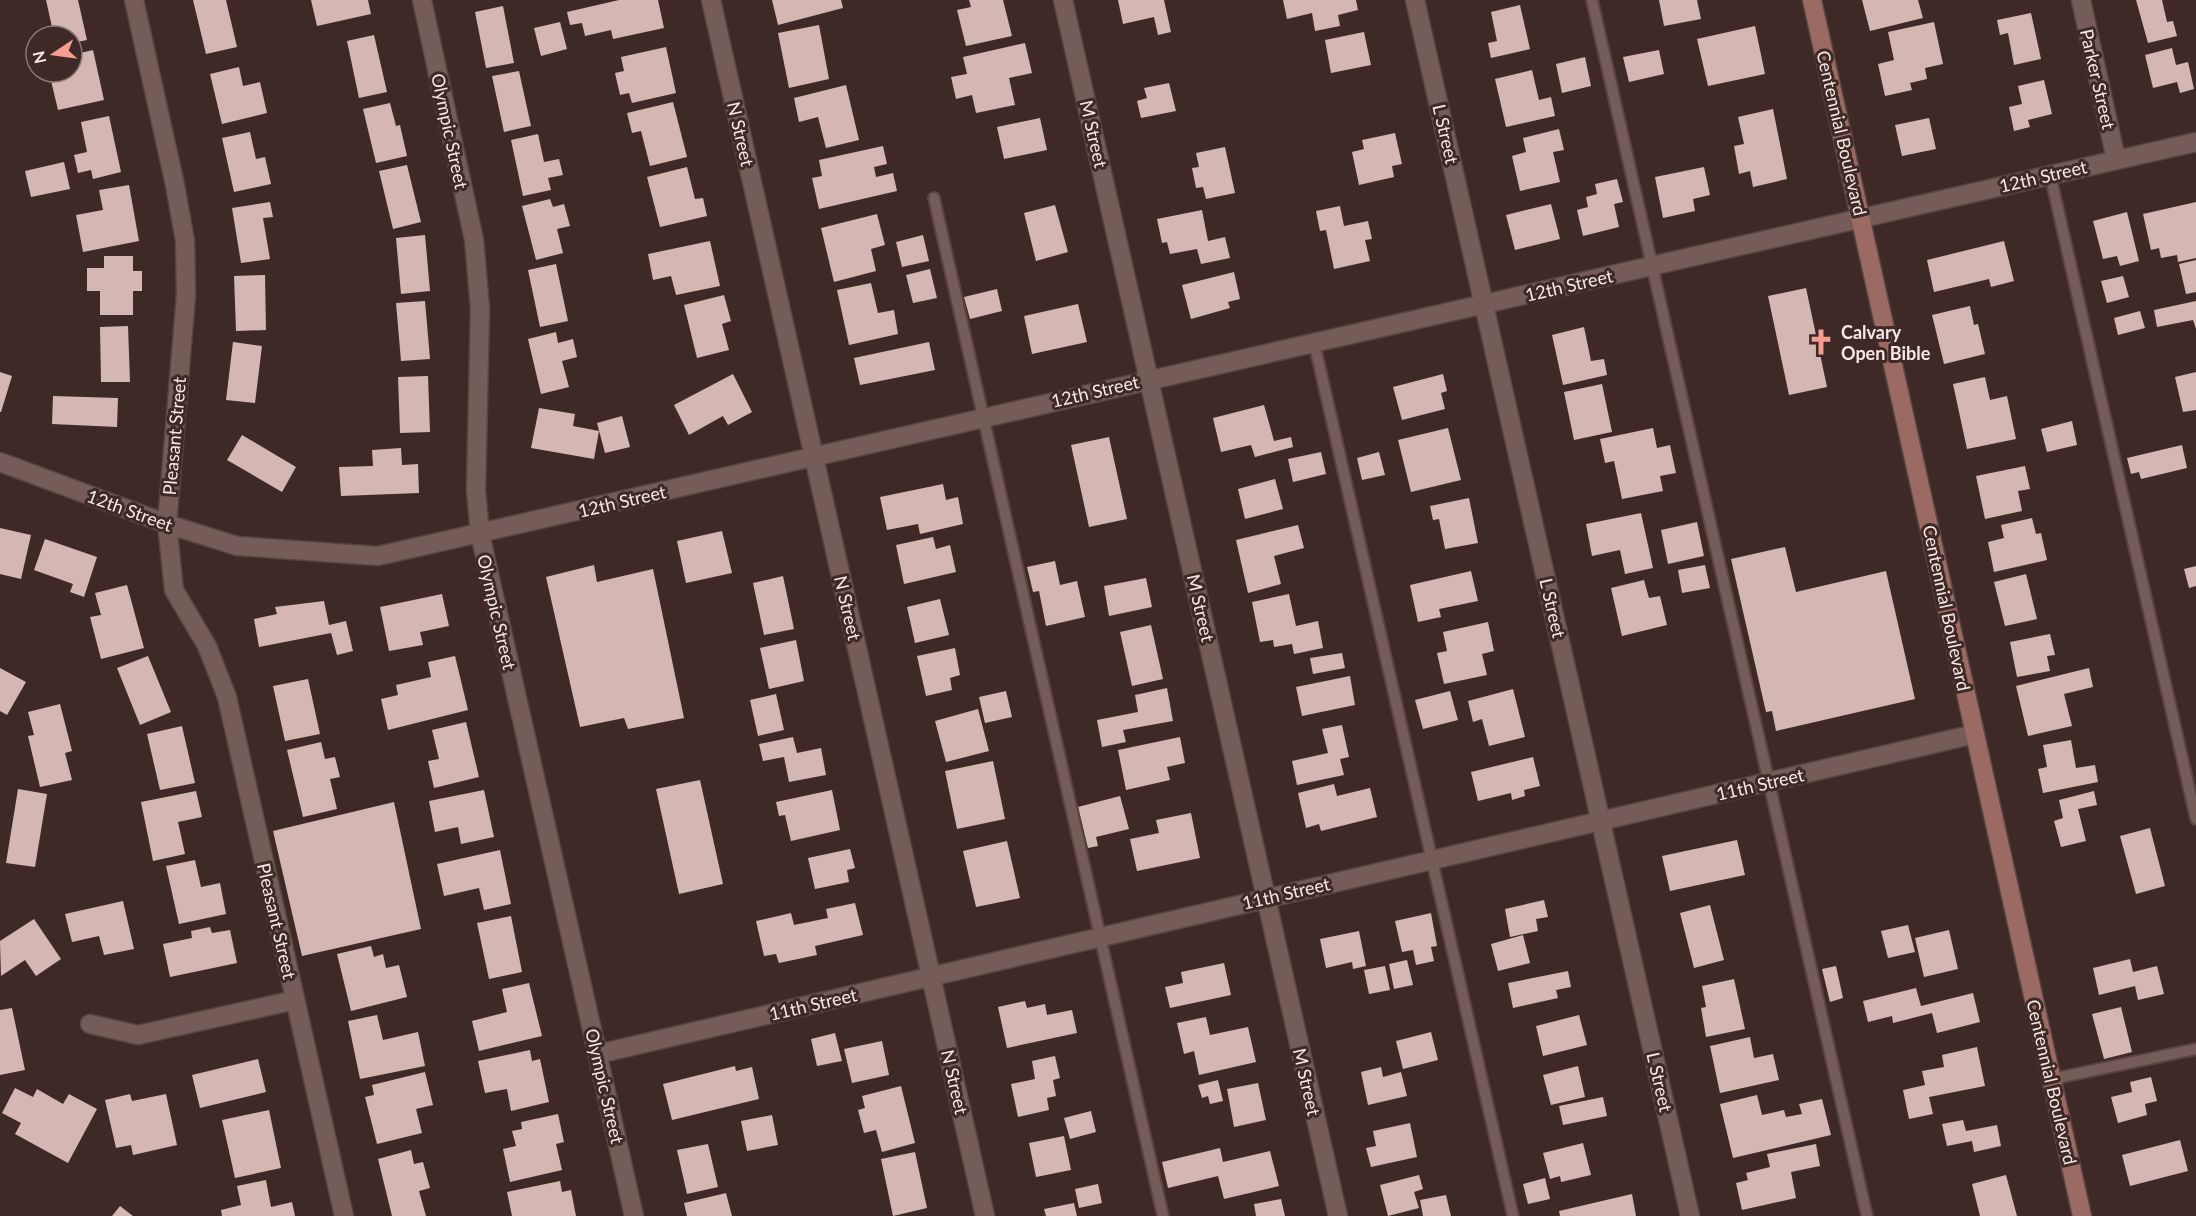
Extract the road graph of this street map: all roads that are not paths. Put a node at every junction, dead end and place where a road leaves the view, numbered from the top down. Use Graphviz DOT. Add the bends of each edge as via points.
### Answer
graph roads {
  1 [pos="134,0"];
  2 [pos="422,0"];
  3 [pos="711,0"];
  4 [pos="1063,0"];
  5 [pos="1415,0"];
  6 [pos="1592,0"];
  7 [pos="1812,0"];
  8 [pos="2081,0"];
  9 [pos="2196,141"];
  10 [pos="2116,159"];
  11 [pos="2050,174"];
  12 [pos="934,198"];
  13 [pos="1862,219"];
  14 [pos="1652,266"];
  15 [pos="1484,304"];
  16 [pos="1314,342"];
  17 [pos="1149,378"];
  18 [pos="983,416"];
  19 [pos="814,456"];
  20 [pos="0,462"];
  21 [pos="167,524"];
  22 [pos="480,534"];
  23 [pos="1975,735"];
  24 [pos="1769,782"];
  25 [pos="2196,819"];
  26 [pos="1601,822"];
  27 [pos="1432,859"];
  28 [pos="1266,898"];
  29 [pos="1100,938"];
  30 [pos="931,977"];
  31 [pos="295,1000"];
  32 [pos="90,1024"];
  33 [pos="2196,1049"];
  34 [pos="598,1054"];
  35 [pos="2052,1079"];
  36 [pos="344,1216"];
  37 [pos="634,1216"];
  38 [pos="985,1216"];
  39 [pos="1163,1216"];
  40 [pos="1338,1216"];
  41 [pos="1513,1216"];
  42 [pos="1690,1216"];
  43 [pos="1867,1216"];
  44 [pos="2082,1216"];
  1 -- 21 [label="street, Pleasant Street" via="184,241 186,295"];
  2 -- 22 [label="street, Olympic Street" via="474,240 480,308"];
  3 -- 19 [label="street, N Street"];
  4 -- 17 [label="street, M Street"];
  5 -- 15 [label="street, L Street"];
  6 -- 14 [label="lane"];
  7 -- 13 [label="main road, Centennial Boulevard"];
  8 -- 10 [label="street, Parker Street"];
  9 -- 10 [label="street, 12th Street"];
  10 -- 11 [label="street, 12th Street"];
  11 -- 13 [label="street, 12th Street"];
  11 -- 25 [label="lane"];
  12 -- 18 [label="lane"];
  13 -- 14 [label="street, 12th Street"];
  13 -- 23 [label="main road, Centennial Boulevard"];
  14 -- 15 [label="street, 12th Street"];
  14 -- 24 [label="lane"];
  15 -- 16 [label="street, 12th Street"];
  15 -- 26 [label="street, L Street"];
  16 -- 17 [label="street, 12th Street"];
  16 -- 27 [label="lane"];
  17 -- 18 [label="street, 12th Street"];
  17 -- 28 [label="street, M Street"];
  18 -- 19 [label="street, 12th Street"];
  18 -- 29 [label="lane"];
  19 -- 22 [label="street, 12th Street"];
  19 -- 30 [label="street, N Street"];
  20 -- 21 [label="street, 12th Street"];
  21 -- 22 [label="street, 12th Street" via="237,546 378,556"];
  21 -- 31 [label="street, Pleasant Street" via="174,590 207,646 227,697"];
  22 -- 34 [label="street, Olympic Street"];
  23 -- 24 [label="street, 11th Street"];
  23 -- 35 [label="main road, Centennial Boulevard"];
  24 -- 26 [label="street, 11th Street"];
  24 -- 43 [label="lane"];
  26 -- 27 [label="street, 11th Street"];
  26 -- 42 [label="street, L Street"];
  27 -- 28 [label="street, 11th Street"];
  27 -- 41 [label="lane"];
  28 -- 29 [label="street, 11th Street"];
  28 -- 40 [label="street, M Street"];
  29 -- 30 [label="street, 11th Street"];
  29 -- 39 [label="lane"];
  30 -- 34 [label="street, 11th Street"];
  30 -- 38 [label="street, N Street"];
  31 -- 32 [label="street, Pleasant Street" via="138,1035"];
  31 -- 36 [label="street, Pleasant Street"];
  33 -- 35 [label="lane"];
  34 -- 37 [label="street, Olympic Street"];
  35 -- 44 [label="main road, Centennial Boulevard"];
}
